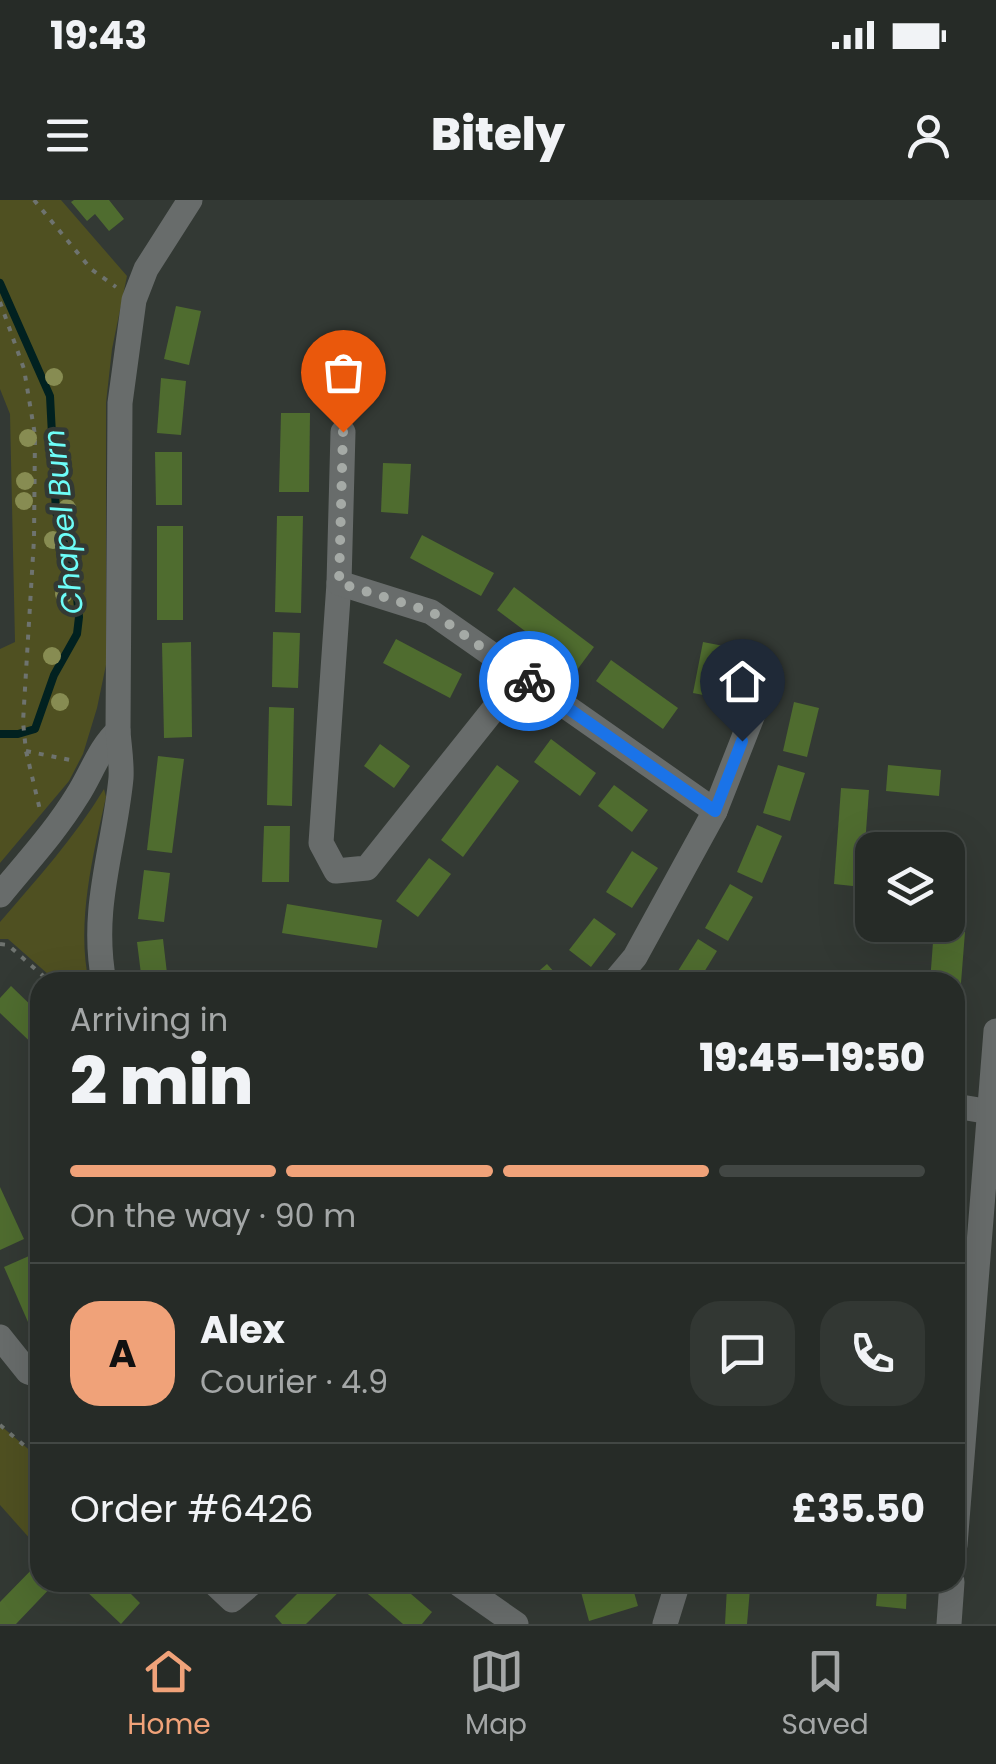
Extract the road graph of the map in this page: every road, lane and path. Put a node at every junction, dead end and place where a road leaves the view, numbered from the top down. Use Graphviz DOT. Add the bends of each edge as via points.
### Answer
graph roads {
  1 [pos="34,200"];
  2 [pos="190,200"];
  3 [pos="134,300"];
  4 [pos="0,302"];
  5 [pos="343,432"];
  6 [pos="339,583"];
  7 [pos="770,672"];
  8 [pos="521,675"];
  9 [pos="118,731"];
  10 [pos="26,751"];
  11 [pos="95,765"];
  12 [pos="715,811"];
  13 [pos="53,830"];
  14 [pos="0,895"];
  15 [pos="0,944"];
  16 [pos="39,972"];
  17 [pos="103,972"];
  18 [pos="622,972"];
  19 [pos="996,1031"];
  20 [pos="965,1108"];
  21 [pos="993,1113"];
  22 [pos="984,1319"];
  23 [pos="0,1338"];
  24 [pos="30,1373"];
  25 [pos="0,1424"];
  26 [pos="30,1451"];
  27 [pos="965,1467"];
  28 [pos="470,1592"];
  29 [pos="675,1592"];
  30 [pos="951,1592"];
  31 [pos="516,1624"];
  32 [pos="665,1624"];
  33 [pos="949,1624"];
  1 -- 3 [label="path" via="91,269"];
  2 -- 3 [label="street"];
  3 -- 9 [label="street" via="120,403"];
  4 -- 10 [label="path" via="24,369 35,436"];
  5 -- 6 [label="street"];
  6 -- 8 [label="street" via="432,612"];
  6 -- 8 [label="street" via="321,843 336,871 367,868"];
  7 -- 12 [label="street"];
  8 -- 12 [label="street"];
  9 -- 11 [label="street"];
  9 -- 17 [label="street" via="121,774 98,920"];
  10 -- 11 [label="path"];
  10 -- 13 [label="path" via="39,809"];
  11 -- 13 [label="street"];
  12 -- 18 [label="street"];
  13 -- 14 [label="street"];
  15 -- 16 [label="path"];
  19 -- 21 [label="street"];
  20 -- 21 [label="street"];
  21 -- 22 [label="street"];
  22 -- 27 [label="street"];
  23 -- 24 [label="street"];
  25 -- 26 [label="path"];
  28 -- 31 [label="street"];
  29 -- 32 [label="street"];
  30 -- 33 [label="street"];
}
